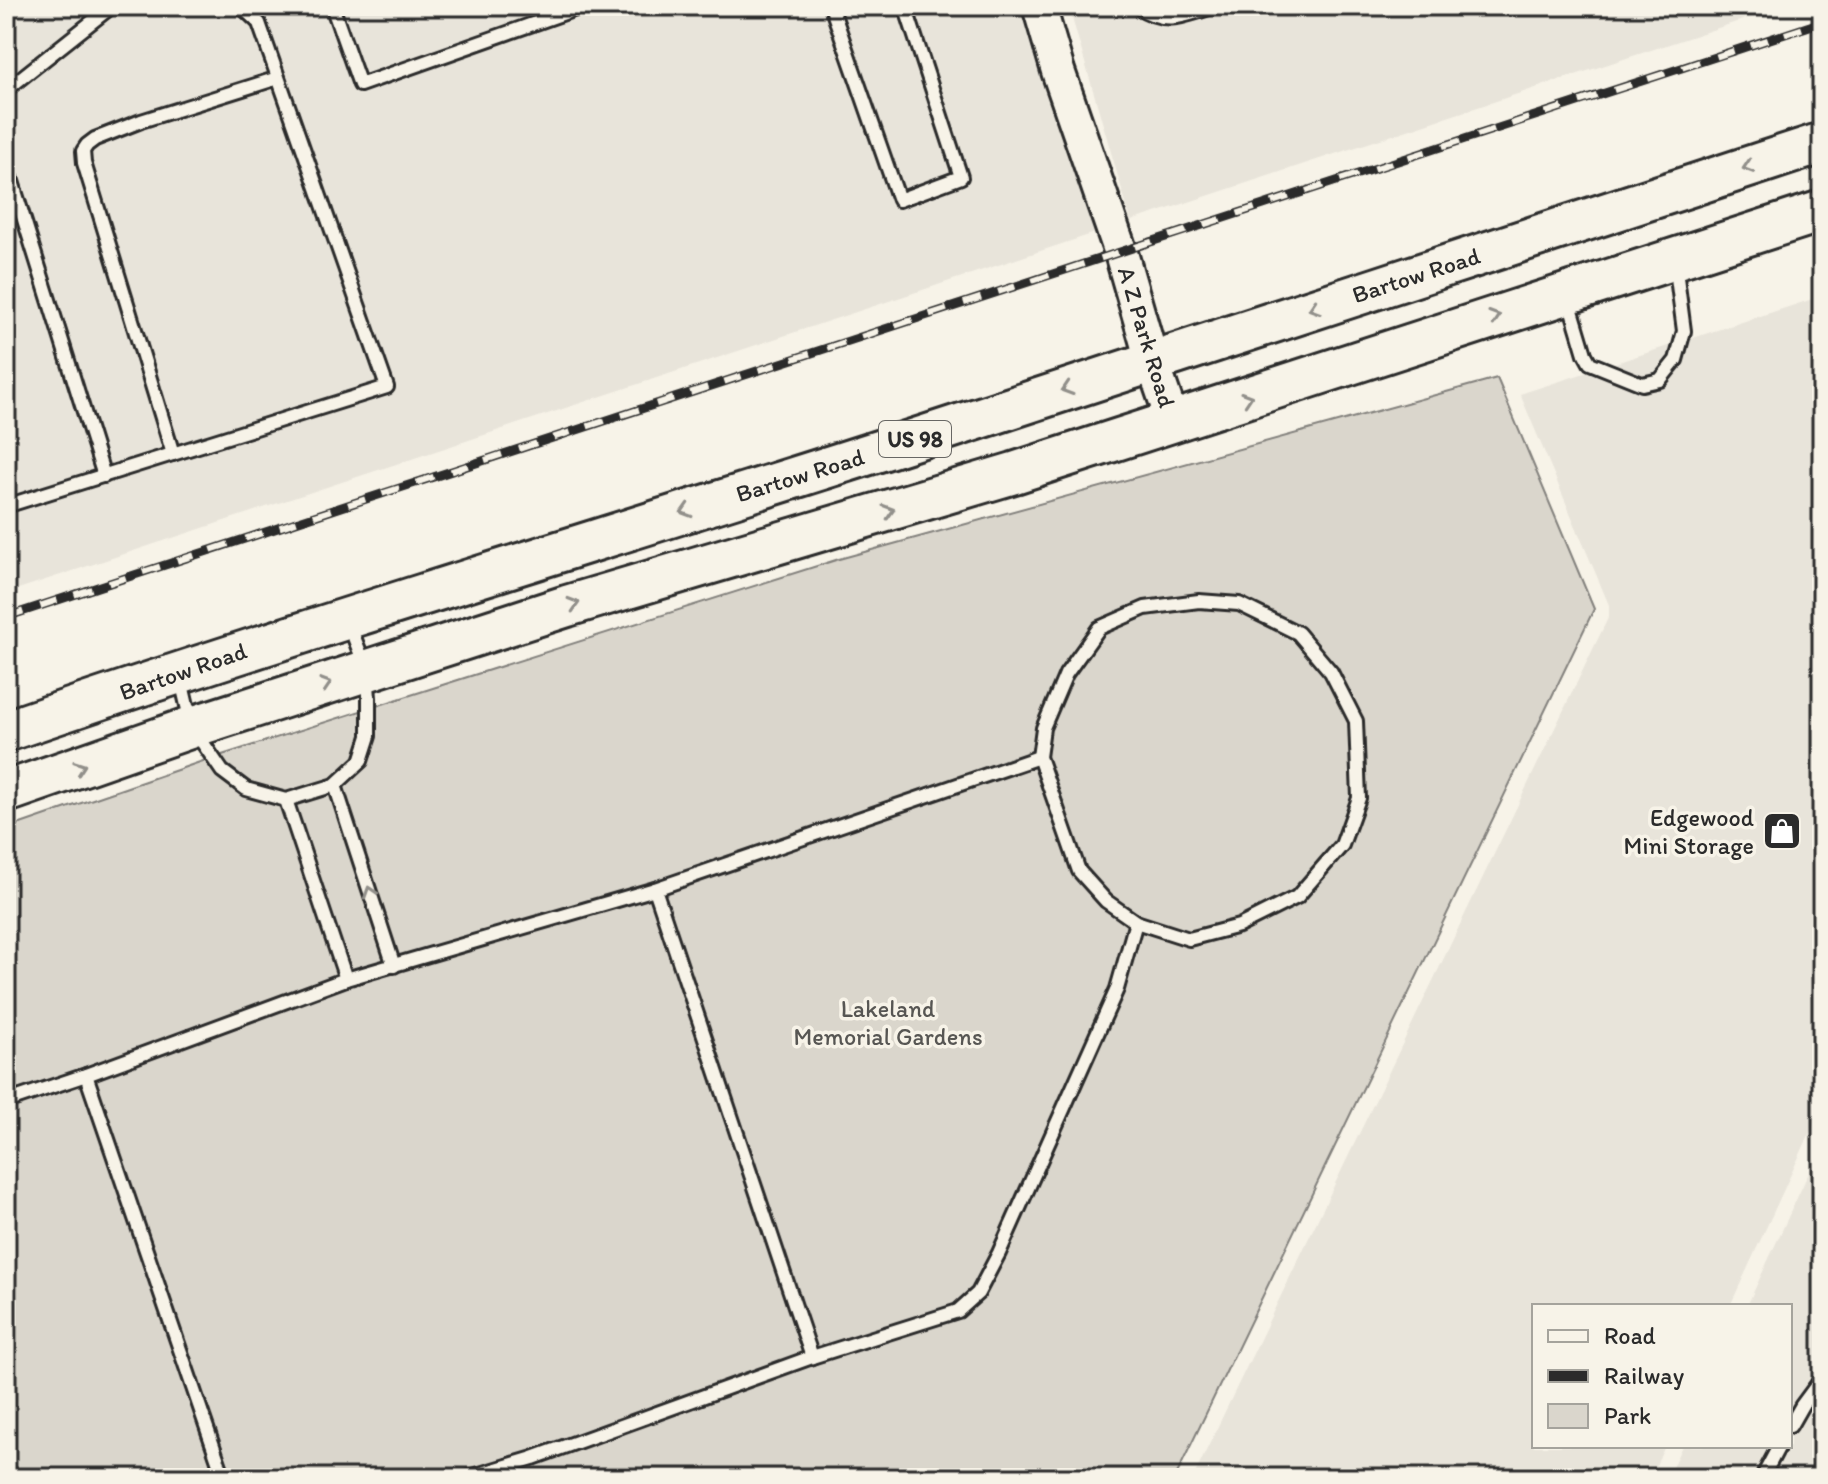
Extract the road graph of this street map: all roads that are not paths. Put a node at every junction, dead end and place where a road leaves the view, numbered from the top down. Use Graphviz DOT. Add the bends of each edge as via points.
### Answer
graph roads {
  1 [pos="112,6"];
  2 [pos="241,6"];
  3 [pos="332,6"];
  4 [pos="584,6"];
  5 [pos="831,6"];
  6 [pos="905,6"];
  7 [pos="1039,6"];
  8 [pos="1137,6"];
  9 [pos="1215,6"];
  10 [pos="278,78"];
  11 [pos="6,90"];
  12 [pos="1822,143"];
  13 [pos="6,162"];
  14 [pos="1819,222"];
  15 [pos="1674,259"];
  16 [pos="1567,294"];
  17 [pos="1152,361"];
  18 [pos="1173,422"];
  19 [pos="173,454"];
  20 [pos="104,476"];
  21 [pos="6,506"];
  22 [pos="347,617"];
  23 [pos="367,671"];
  24 [pos="179,672"];
  25 [pos="192,727"];
  26 [pos="6,731"];
  27 [pos="1039,757"];
  28 [pos="335,785"];
  29 [pos="6,792"];
  30 [pos="286,800"];
  31 [pos="655,889"];
  32 [pos="1136,922"];
  33 [pos="394,966"];
  34 [pos="346,979"];
  35 [pos="86,1075"];
  36 [pos="6,1102"];
  37 [pos="812,1357"];
  38 [pos="1822,1378"];
  39 [pos="1792,1422"];
  40 [pos="1778,1448"];
  41 [pos="224,1478"];
  42 [pos="466,1478"];
  43 [pos="1762,1478"];
  1 -- 11 [label="lane"];
  2 -- 10 [label="lane" via="259,23"];
  3 -- 4 [label="lane" via="360,85"];
  5 -- 6 [label="lane" via="899,200 961,177"];
  7 -- 17 [label="street, A Z Park Road"];
  8 -- 9 [label="lane" via="1164,18"];
  10 -- 19 [label="lane" via="141,121 95,139 83,151"];
  10 -- 19 [label="lane" via="387,387"];
  12 -- 17 [label="main road, Bartow Road / US 98, one-way"];
  13 -- 20 [label="lane"];
  14 -- 15 [label="main road, US 98"];
  15 -- 16 [label="main road, US 98"];
  15 -- 16 [label="lane" via="1684,331 1676,360 1660,380 1642,384 1590,363"];
  18 -- 16 [label="main road, US 98, one-way"];
  17 -- 18 [label="street, A Z Park Road"];
  17 -- 22 [label="main road, Bartow Road / US 98, one-way"];
  23 -- 18 [label="main road, US 98, one-way"];
  19 -- 20 [label="lane"];
  20 -- 21 [label="lane"];
  22 -- 23 [label="lane"];
  22 -- 24 [label="main road, Bartow Road / US 98"];
  25 -- 23 [label="main road, US 98, one-way"];
  23 -- 28 [label="lane" via="369,736 361,761"];
  24 -- 25 [label="lane"];
  24 -- 26 [label="main road, Bartow Road / US 98"];
  29 -- 25 [label="main road, US 98, one-way"];
  25 -- 30 [label="lane" via="222,771 246,789"];
  27 -- 31 [label="lane"];
  27 -- 32 [label="lane" via="1079,871 1106,901"];
  27 -- 32 [label="lane" via="1043,728 1066,674 1099,628 1145,608 1199,601 1239,604 1298,633 1331,672 1356,721 1359,798 1342,845 1297,897 1239,926 1189,939"];
  28 -- 30 [label="lane"];
  33 -- 28 [label="lane, one-way"];
  30 -- 34 [label="lane"];
  31 -- 33 [label="lane"];
  31 -- 37 [label="lane"];
  32 -- 37 [label="lane" via="1117,989 978,1293 958,1311"];
  33 -- 34 [label="lane"];
  34 -- 35 [label="lane"];
  35 -- 36 [label="lane"];
  35 -- 41 [label="lane"];
  37 -- 42 [label="lane"];
  38 -- 39 [label="lane"];
  40 -- 43 [label="lane"];
}
